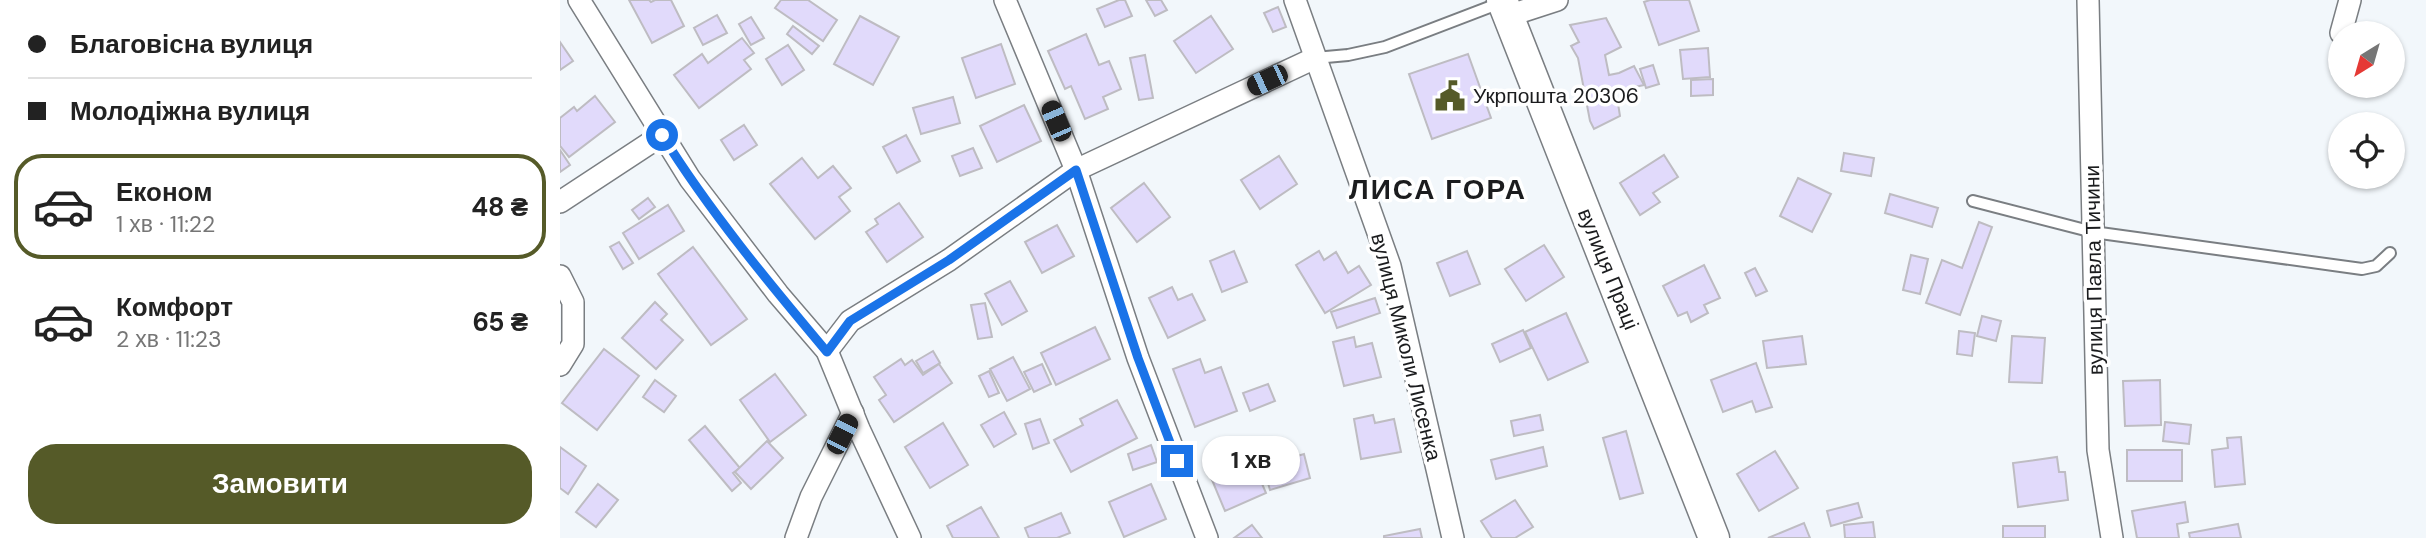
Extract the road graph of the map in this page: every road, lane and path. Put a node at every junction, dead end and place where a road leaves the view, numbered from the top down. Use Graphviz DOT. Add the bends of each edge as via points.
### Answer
graph roads {
  1 [pos="579,0"];
  2 [pos="1005,0"];
  3 [pos="1295,0"];
  4 [pos="1558,0"];
  5 [pos="2088,0"];
  6 [pos="2350,0"];
  7 [pos="1504,6"];
  8 [pos="2344,21"];
  9 [pos="1315,58"];
  10 [pos="662,135"];
  11 [pos="1076,170"];
  12 [pos="1973,201"];
  13 [pos="560,202"];
  14 [pos="2093,232"];
  15 [pos="2390,253"];
  16 [pos="560,276"];
  17 [pos="827,352"];
  18 [pos="560,365"];
  19 [pos="853,413"];
  20 [pos="796,538"];
  21 [pos="910,538"];
  22 [pos="1207,538"];
  23 [pos="1453,538"];
  24 [pos="1714,538"];
  25 [pos="2112,538"];
  1 -- 10 [label="street"];
  2 -- 11 [label="street"];
  3 -- 9 [label="street, вулиця Миколи Лисенка"];
  4 -- 7 [label="street"];
  5 -- 14 [label="street, вулиця Павла Тичини"];
  6 -- 8 [label="street"];
  7 -- 9 [label="lane" via="1385,47"];
  7 -- 24 [label="main road, вулиця Праці"];
  9 -- 11 [label="street"];
  9 -- 23 [label="street, вулиця Миколи Лисенка" via="1390,266"];
  10 -- 13 [label="street"];
  10 -- 17 [label="street" via="690,179"];
  11 -- 17 [label="street" via="949,260 850,321"];
  11 -- 22 [label="street" via="1138,358"];
  12 -- 14 [label="lane"];
  14 -- 15 [label="lane" via="2362,269 2376,266"];
  14 -- 25 [label="street, вулиця Павла Тичини" via="2098,450"];
  16 -- 18 [label="street" via="573,302 573,344"];
  17 -- 19 [label="street"];
  19 -- 20 [label="street"];
  19 -- 21 [label="street"];
}
